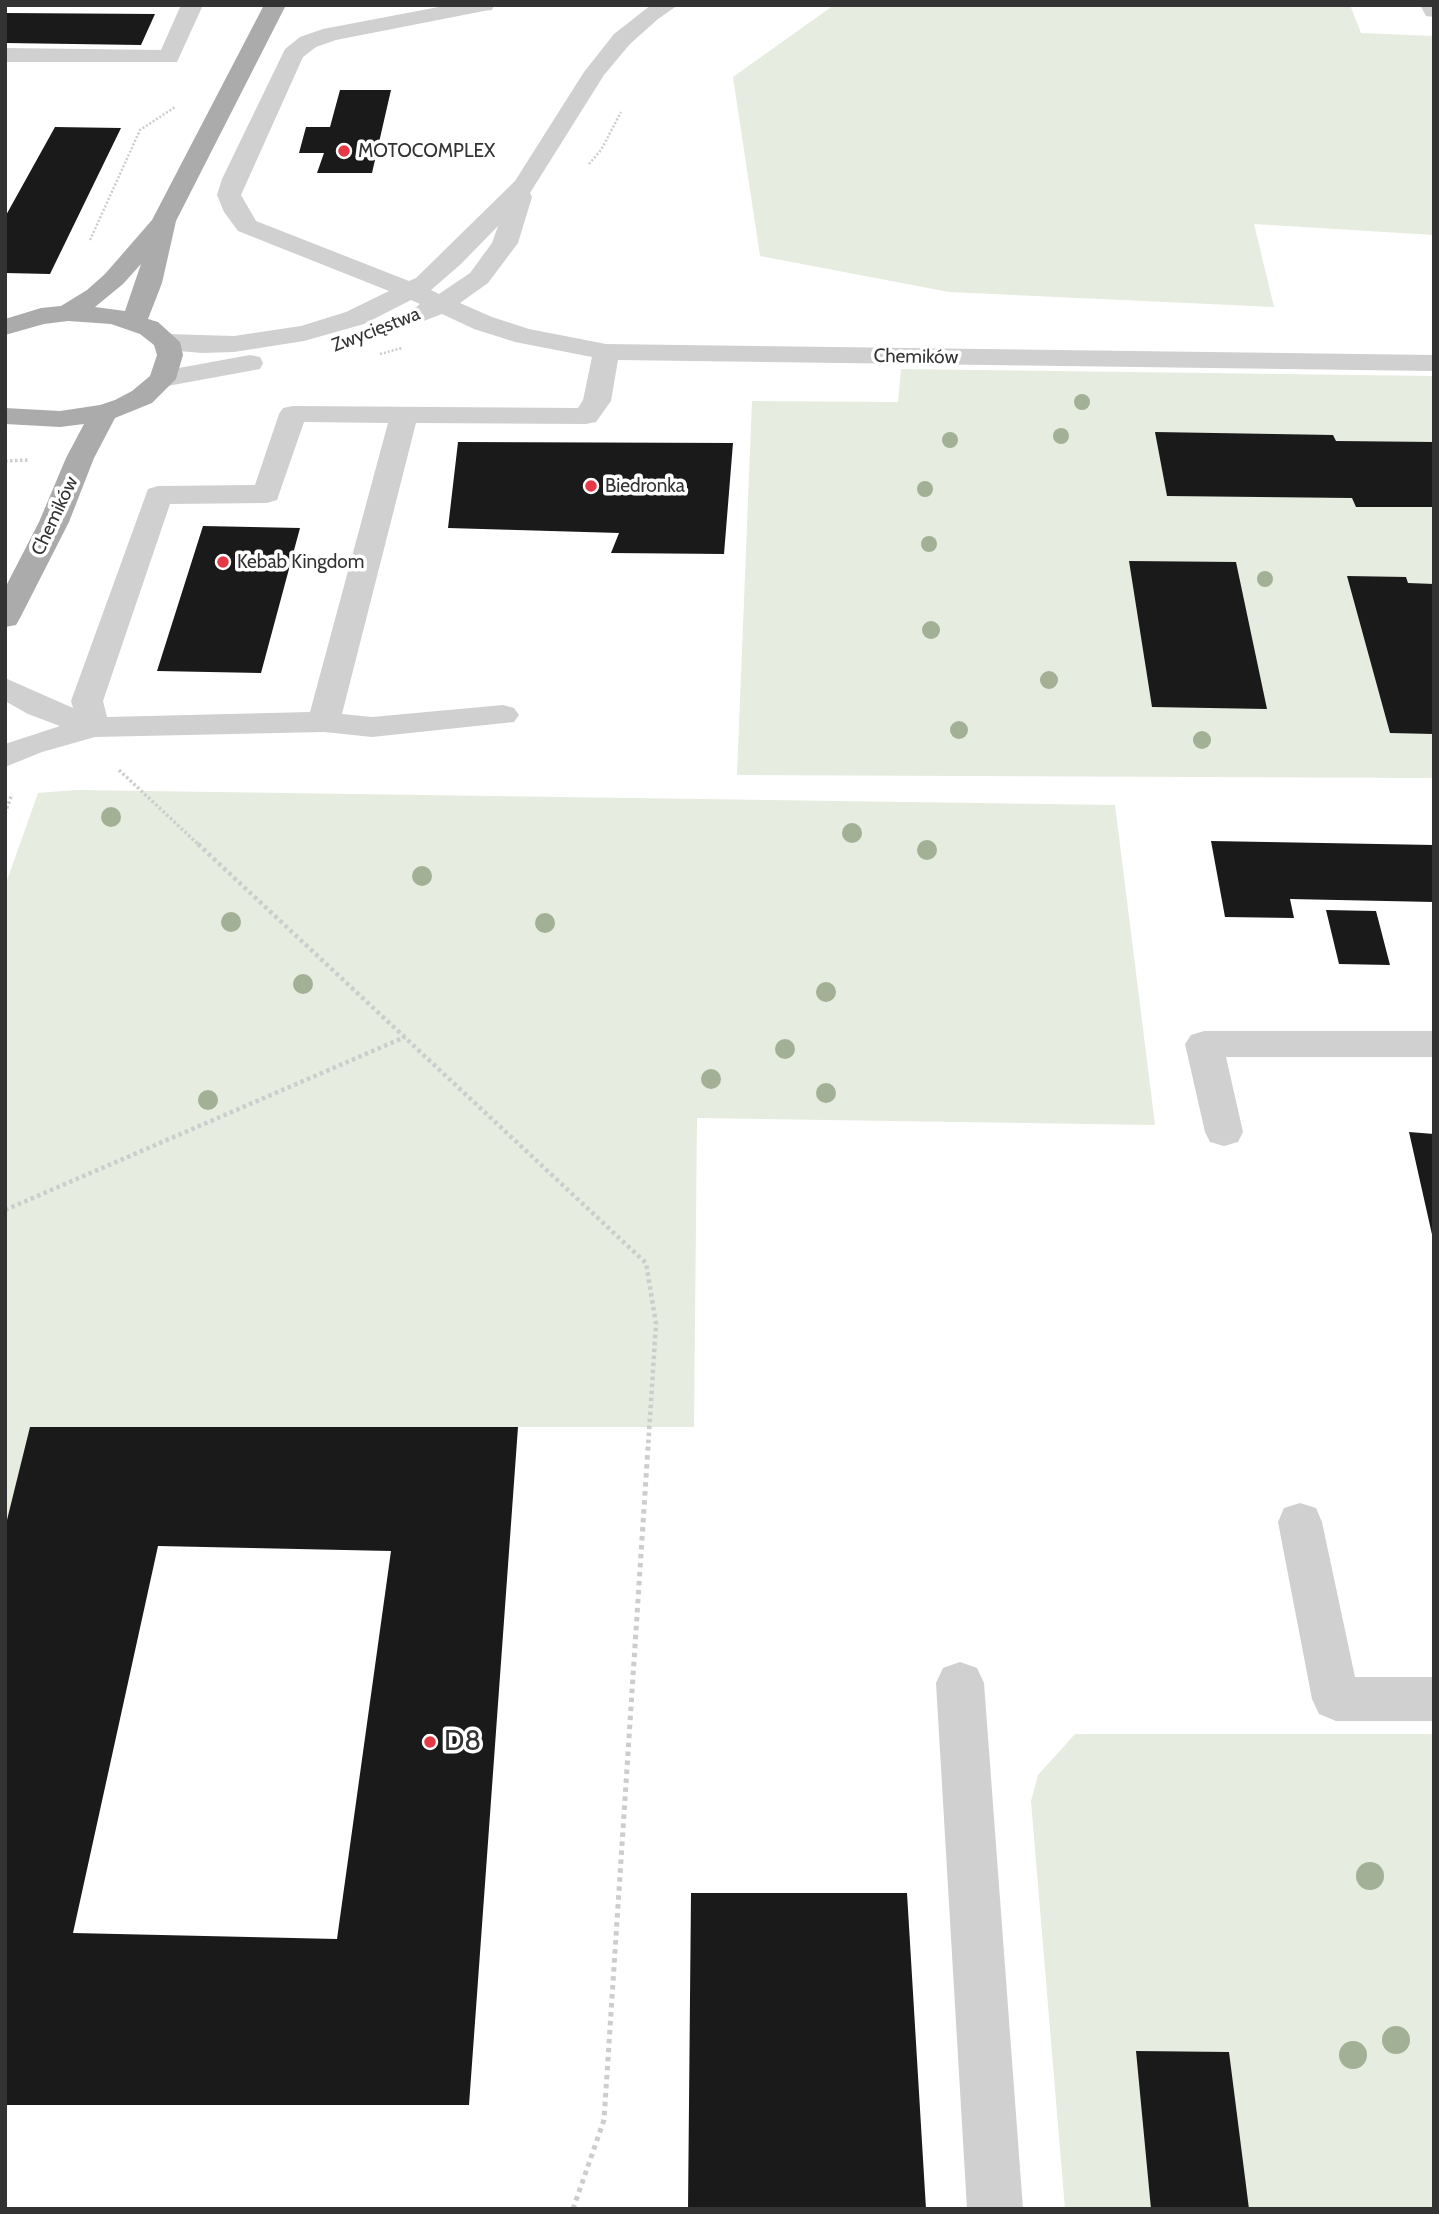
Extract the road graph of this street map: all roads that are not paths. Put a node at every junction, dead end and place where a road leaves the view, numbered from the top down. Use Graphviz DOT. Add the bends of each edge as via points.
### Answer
graph roads {
  1 [pos="192,5"];
  2 [pos="275,5"];
  3 [pos="484,5"];
  4 [pos="668,5"];
  5 [pos="1431,5"];
  6 [pos="1434,10"];
  7 [pos="5,55"];
  8 [pos="524,185"];
  9 [pos="164,221"];
  10 [pos="410,290"];
  11 [pos="440,305"];
  12 [pos="68,313"];
  13 [pos="134,322"];
  14 [pos="5,327"];
  15 [pos="167,342"];
  16 [pos="606,352"];
  17 [pos="1434,363"];
  18 [pos="162,379"];
  19 [pos="104,413"];
  20 [pos="404,415"];
  21 [pos="5,416"];
  22 [pos="5,618"];
  23 [pos="5,688"];
  24 [pos="503,715"];
  25 [pos="324,722"];
  26 [pos="94,727"];
  27 [pos="5,757"];
  28 [pos="1434,1044"];
  29 [pos="1224,1132"];
  30 [pos="1300,1522"];
  31 [pos="960,1683"];
  32 [pos="1434,1699"];
  33 [pos="995,2209"];
  1 -- 7 [label="street" via="169,57"];
  2 -- 9 [label="main road"];
  3 -- 10 [label="street, Chemików" via="308,42 293,54 229,195 247,226"];
  4 -- 8 [label="street, Zwycięstwa" via="622,39 595,72"];
  5 -- 6 [label="street"];
  8 -- 10 [label="street, Zwycięstwa" via="453,259"];
  8 -- 11 [label="street, Zwycięstwa" via="505,243 490,266"];
  9 -- 12 [label="main road" via="114,279"];
  9 -- 13 [label="main road"];
  10 -- 11 [label="street, Chemików"];
  10 -- 15 [label="street, Zwycięstwa" via="355,318 304,333 234,344"];
  11 -- 16 [label="street, Chemików" via="524,336"];
  11 -- 18 [label="street, Zwycięstwa" via="329,349"];
  12 -- 13 [label="main road"];
  12 -- 14 [label="main road"];
  13 -- 15 [label="main road"];
  15 -- 18 [label="main road" via="170,355"];
  16 -- 17 [label="street, Chemików"];
  16 -- 20 [label="street" via="597,401 586,416"];
  18 -- 19 [label="main road" via="142,397"];
  19 -- 21 [label="main road" via="49,419"];
  19 -- 22 [label="main road, Chemików"];
  20 -- 25 [label="street"];
  20 -- 26 [label="street" via="293,414 267,494 158,495 87,701"];
  23 -- 26 [label="street" via="39,707"];
  24 -- 25 [label="street" via="372,727"];
  25 -- 26 [label="street"];
  26 -- 27 [label="street"];
  28 -- 29 [label="street" via="1204,1044"];
  30 -- 32 [label="street" via="1336,1699"];
  31 -- 33 [label="street"];
}
